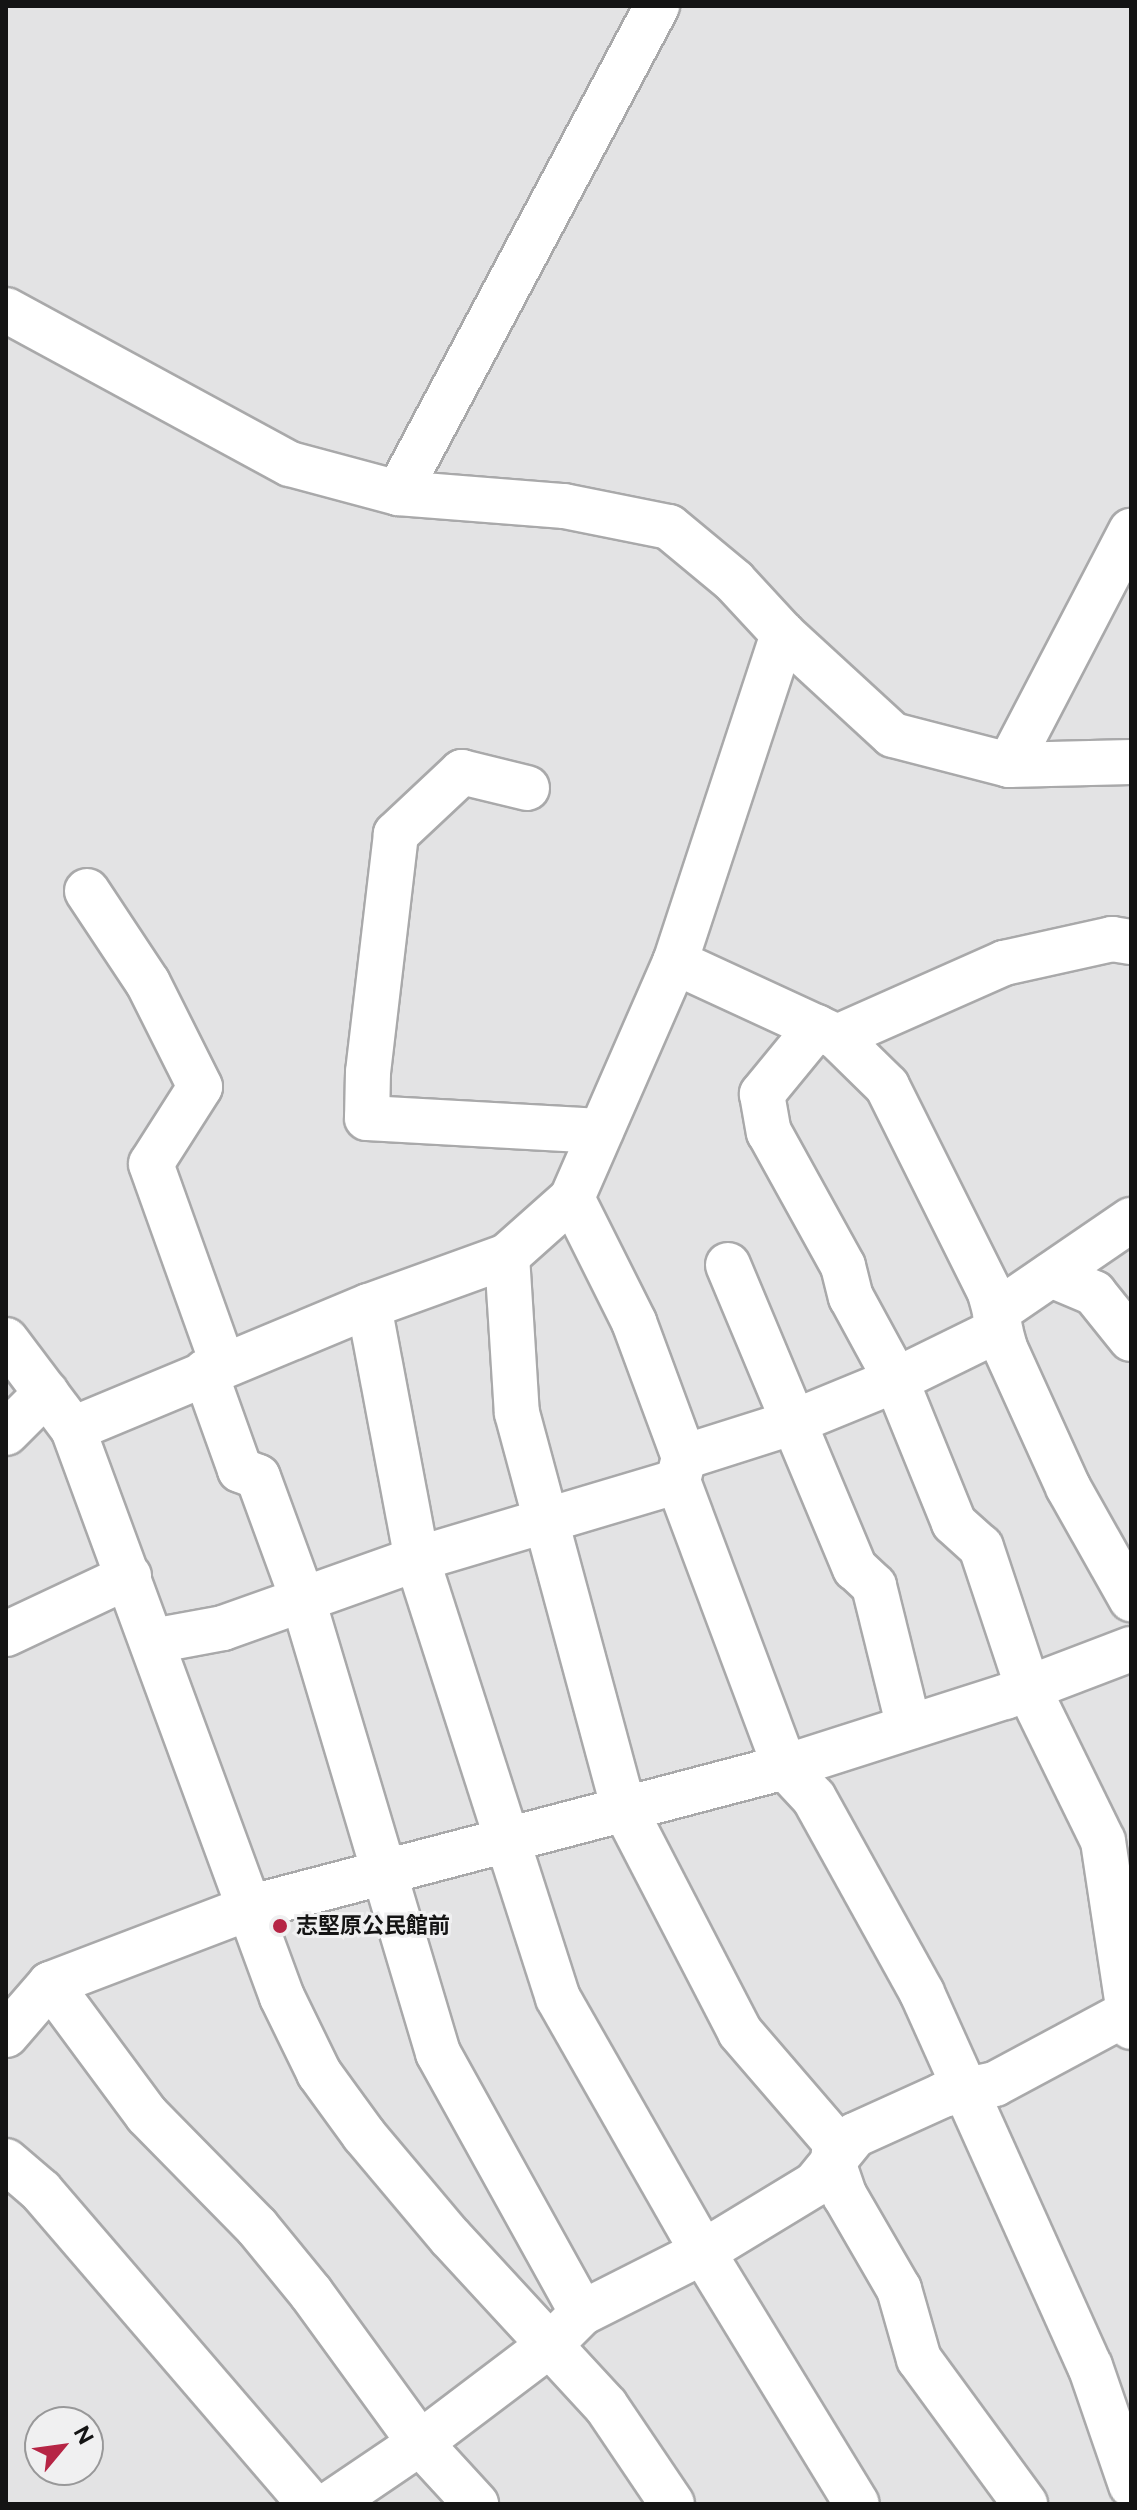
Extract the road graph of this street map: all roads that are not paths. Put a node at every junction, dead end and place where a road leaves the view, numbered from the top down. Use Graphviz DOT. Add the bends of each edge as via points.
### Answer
graph roads {
  1 [pos="657,6"];
  2 [pos="6,310"];
  3 [pos="398,493"];
  4 [pos="1131,531"];
  5 [pos="783,634"];
  6 [pos="1131,762"];
  7 [pos="1009,765"];
  8 [pos="527,788"];
  9 [pos="87,891"];
  10 [pos="1131,942"];
  11 [pos="675,962"];
  12 [pos="827,1032"];
  13 [pos="601,1131"];
  14 [pos="572,1198"];
  15 [pos="1131,1220"];
  16 [pos="507,1256"];
  17 [pos="728,1265"];
  18 [pos="1051,1275"];
  19 [pos="369,1306"];
  20 [pos="997,1321"];
  21 [pos="1131,1339"];
  22 [pos="6,1340"];
  23 [pos="214,1368"];
  24 [pos="896,1380"];
  25 [pos="46,1393"];
  26 [pos="791,1423"];
  27 [pos="73,1429"];
  28 [pos="6,1433"];
  29 [pos="681,1469"];
  30 [pos="543,1519"];
  31 [pos="417,1559"];
  32 [pos="129,1576"];
  33 [pos="1131,1599"];
  34 [pos="303,1600"];
  35 [pos="6,1634"];
  36 [pos="153,1641"];
  37 [pos="1131,1649"];
  38 [pos="1028,1688"];
  39 [pos="909,1727"];
  40 [pos="785,1767"];
  41 [pos="623,1806"];
  42 [pos="504,1839"];
  43 [pos="384,1872"];
  44 [pos="252,1907"];
  45 [pos="50,1984"];
  46 [pos="1130,2017"];
  47 [pos="6,2035"];
  48 [pos="966,2091"];
  49 [pos="6,2161"];
  50 [pos="833,2162"];
  51 [pos="703,2252"];
  52 [pos="567,2328"];
  53 [pos="420,2443"];
  54 [pos="1131,2485"];
  55 [pos="310,2504"];
  56 [pos="330,2504"];
  57 [pos="476,2504"];
  58 [pos="672,2504"];
  59 [pos="857,2504"];
  60 [pos="1025,2504"];
  1 -- 3 [label="street"];
  2 -- 3 [label="street" via="290,464"];
  3 -- 5 [label="street" via="564,506 669,527 734,581"];
  4 -- 7 [label="street"];
  5 -- 7 [label="street" via="893,735"];
  5 -- 11 [label="street"];
  6 -- 7 [label="street"];
  8 -- 13 [label="street" via="462,772 396,834 367,1118"];
  9 -- 23 [label="street" via="148,983 200,1087 151,1164"];
  10 -- 12 [label="street" via="1112,939 1004,963"];
  11 -- 12 [label="street"];
  11 -- 13 [label="street"];
  12 -- 20 [label="street" via="887,1086 990,1293"];
  12 -- 24 [label="street" via="762,1094 769,1132 843,1266 851,1297"];
  13 -- 14 [label="street"];
  14 -- 16 [label="street"];
  14 -- 29 [label="street" via="634,1322"];
  15 -- 18 [label="street"];
  16 -- 19 [label="street"];
  16 -- 30 [label="street" via="517,1413"];
  17 -- 26 [label="street"];
  18 -- 20 [label="street"];
  18 -- 21 [label="street" via="1094,1293"];
  19 -- 23 [label="street"];
  19 -- 31 [label="street"];
  20 -- 24 [label="street"];
  20 -- 33 [label="street" via="1068,1487"];
  22 -- 25 [label="street"];
  23 -- 27 [label="street"];
  23 -- 34 [label="street" via="240,1470 258,1477"];
  24 -- 26 [label="street"];
  24 -- 38 [label="street" via="954,1523 981,1547"];
  25 -- 27 [label="street"];
  25 -- 28 [label="street"];
  26 -- 29 [label="street"];
  26 -- 39 [label="street" via="855,1568 874,1586"];
  27 -- 32 [label="street"];
  29 -- 30 [label="street"];
  29 -- 40 [label="street"];
  30 -- 31 [label="street"];
  30 -- 41 [label="street"];
  31 -- 34 [label="street"];
  31 -- 42 [label="street"];
  32 -- 35 [label="street"];
  32 -- 36 [label="street"];
  34 -- 36 [label="street" via="223,1628"];
  34 -- 43 [label="street"];
  36 -- 44 [label="street"];
  37 -- 38 [label="street"];
  38 -- 39 [label="street"];
  38 -- 46 [label="street" via="1103,1841"];
  39 -- 40 [label="street"];
  40 -- 41 [label="street"];
  40 -- 48 [label="street" via="822,1812 922,1993"];
  41 -- 42 [label="street"];
  41 -- 50 [label="street" via="740,2032 835,2142"];
  42 -- 43 [label="street"];
  42 -- 51 [label="street" via="558,1998"];
  43 -- 44 [label="street"];
  43 -- 52 [label="street" via="438,2053"];
  44 -- 45 [label="street"];
  44 -- 52 [label="street" via="282,1997 319,2073 364,2135 450,2237"];
  45 -- 47 [label="street"];
  45 -- 53 [label="street" via="147,2115 257,2227 311,2293"];
  46 -- 48 [label="street" via="995,2084"];
  48 -- 50 [label="street" via="943,2095 855,2135"];
  48 -- 54 [label="street" via="1090,2366"];
  49 -- 55 [label="street" via="41,2191"];
  50 -- 51 [label="street" via="815,2184"];
  50 -- 60 [label="street" via="845,2196 899,2289 919,2359"];
  51 -- 52 [label="street"];
  51 -- 59 [label="street"];
  52 -- 53 [label="street"];
  52 -- 58 [label="street" via="606,2406"];
  53 -- 56 [label="street"];
  53 -- 57 [label="street"];
}
